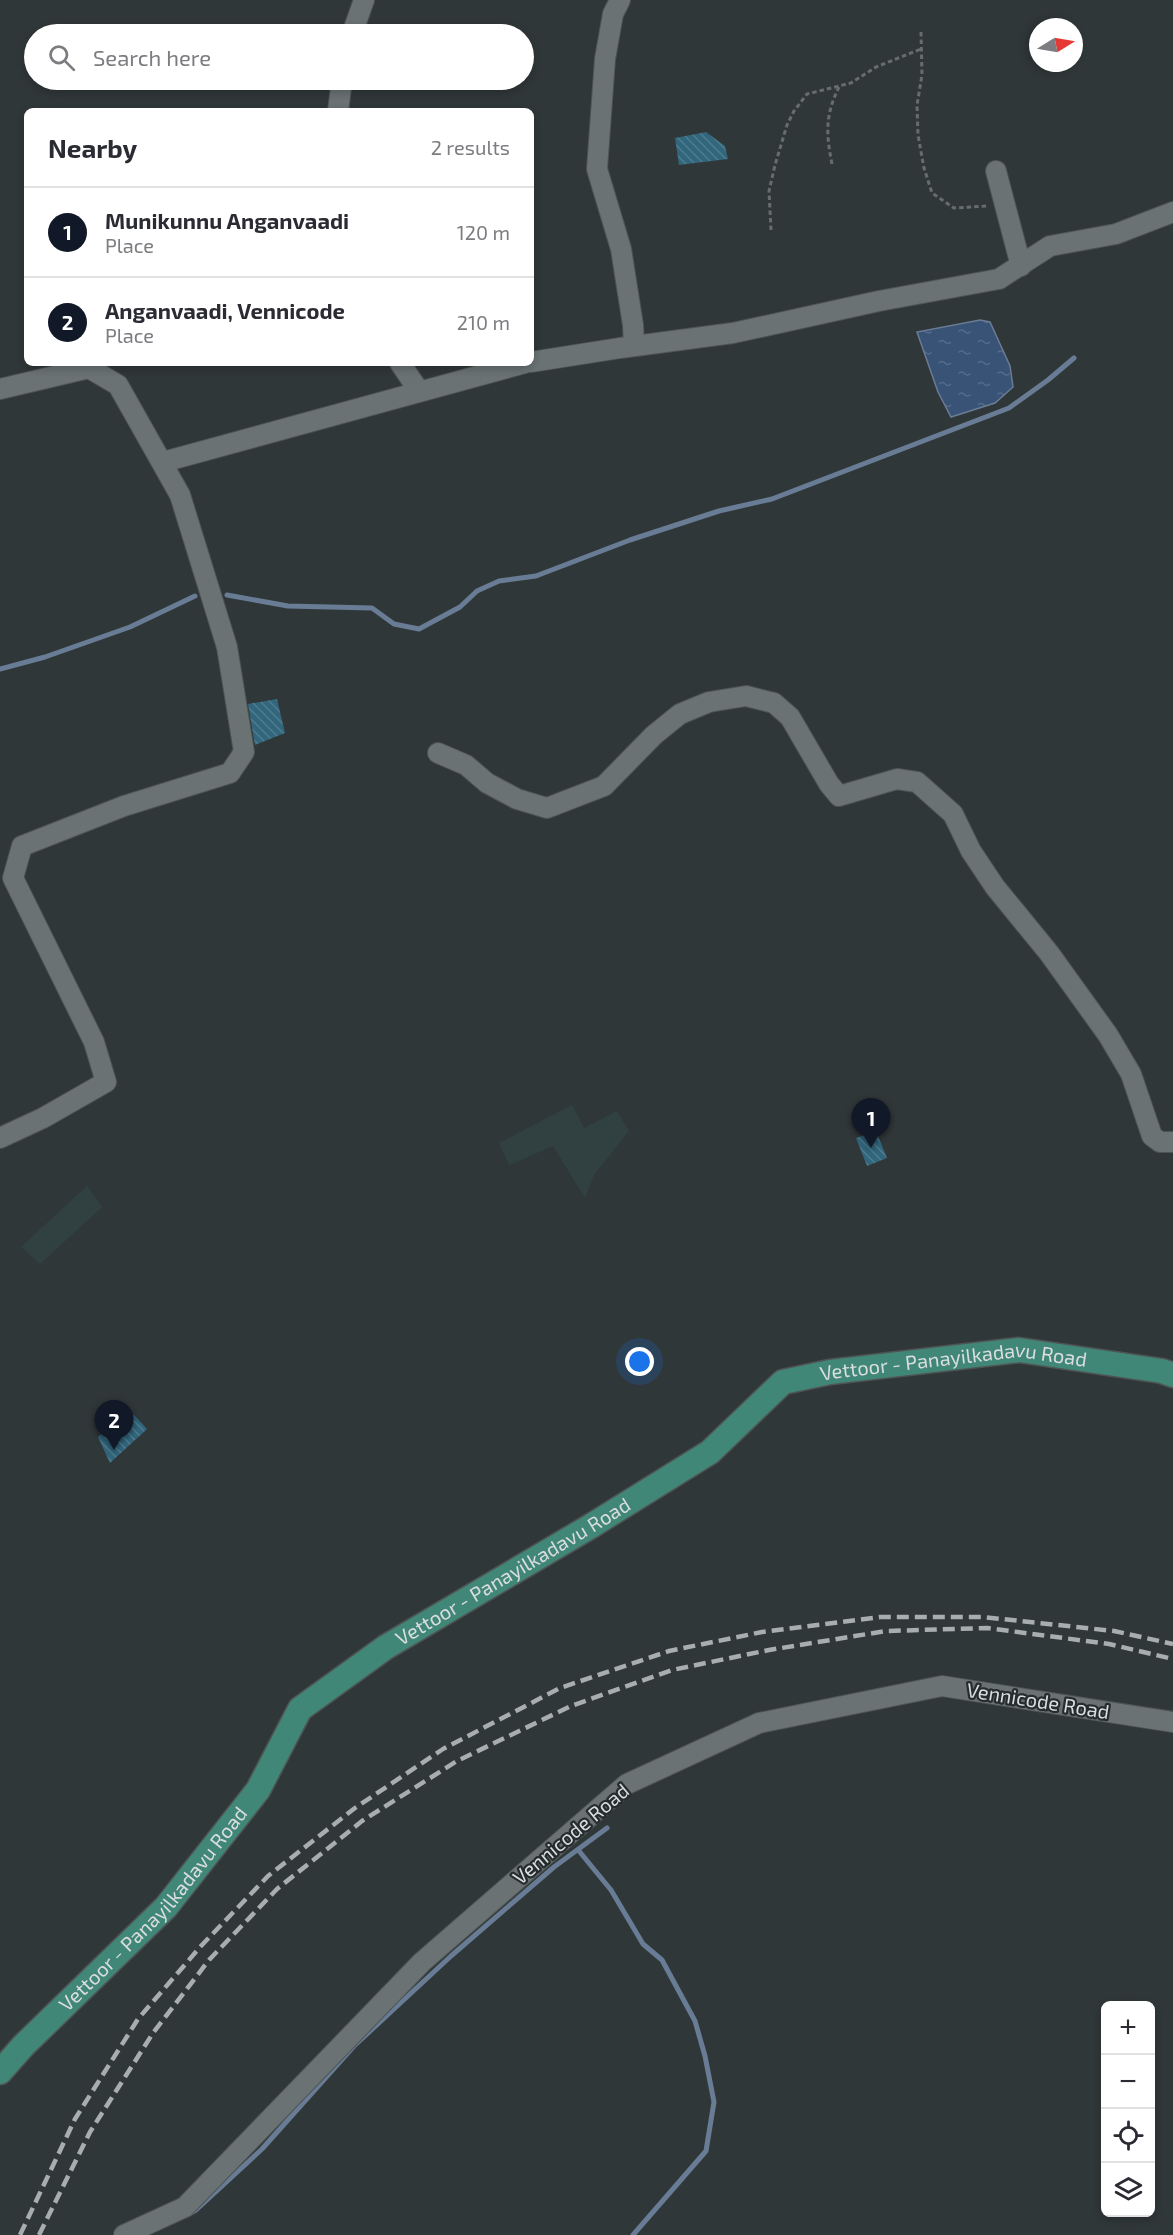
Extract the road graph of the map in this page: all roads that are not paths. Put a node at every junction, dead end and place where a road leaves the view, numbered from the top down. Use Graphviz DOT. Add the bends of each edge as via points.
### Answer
graph roads {
  1 [pos="364,0"];
  2 [pos="620,0"];
  3 [pos="356,24"];
  4 [pos="341,90"];
  5 [pos="338,108"];
  6 [pos="996,171"];
  7 [pos="1173,212"];
  8 [pos="1021,266"];
  9 [pos="634,346"];
  10 [pos="534,362"];
  11 [pos="402,366"];
  12 [pos="514,366"];
  13 [pos="38,372"];
  14 [pos="0,389"];
  15 [pos="419,391"];
  16 [pos="163,462"];
  17 [pos="438,753"];
  18 [pos="0,1138"];
  19 [pos="1173,1142"];
  20 [pos="1173,1375"];
  21 [pos="1173,1722"];
  22 [pos="0,2072"];
  23 [pos="124,2235"];
  1 -- 3 [label="street"];
  2 -- 9 [label="street" via="613,14 605,59 597,169 621,249"];
  4 -- 5 [label="street"];
  6 -- 8 [label="street"];
  7 -- 8 [label="street" via="1116,234 1050,246"];
  8 -- 9 [label="street" via="999,279 733,333"];
  9 -- 10 [label="street"];
  11 -- 15 [label="street"];
  12 -- 15 [label="street"];
  13 -- 14 [label="street"];
  13 -- 16 [label="street" via="89,368 118,385"];
  15 -- 16 [label="street"];
  16 -- 18 [label="street" via="180,495 227,647 244,752 230,773 124,806 22,846 13,878 94,1042 106,1082"];
  17 -- 19 [label="street" via="466,765 487,783 517,799 547,808 604,786 680,714 709,702 746,696 774,703 790,717 839,796 897,779 917,782 953,813 994,887 1049,953 1108,1035 1131,1074 1152,1136 1160,1142"];
  20 -- 22 [label="main road, Vettoor - Panayilkadavu Road" via="1019,1350 830,1372 783,1382 710,1452 386,1647 300,1709 258,1790 166,1907"];
  21 -- 23 [label="street, Vennicode Road" via="942,1686 759,1723 627,1784 422,1962 185,2207"];
}
